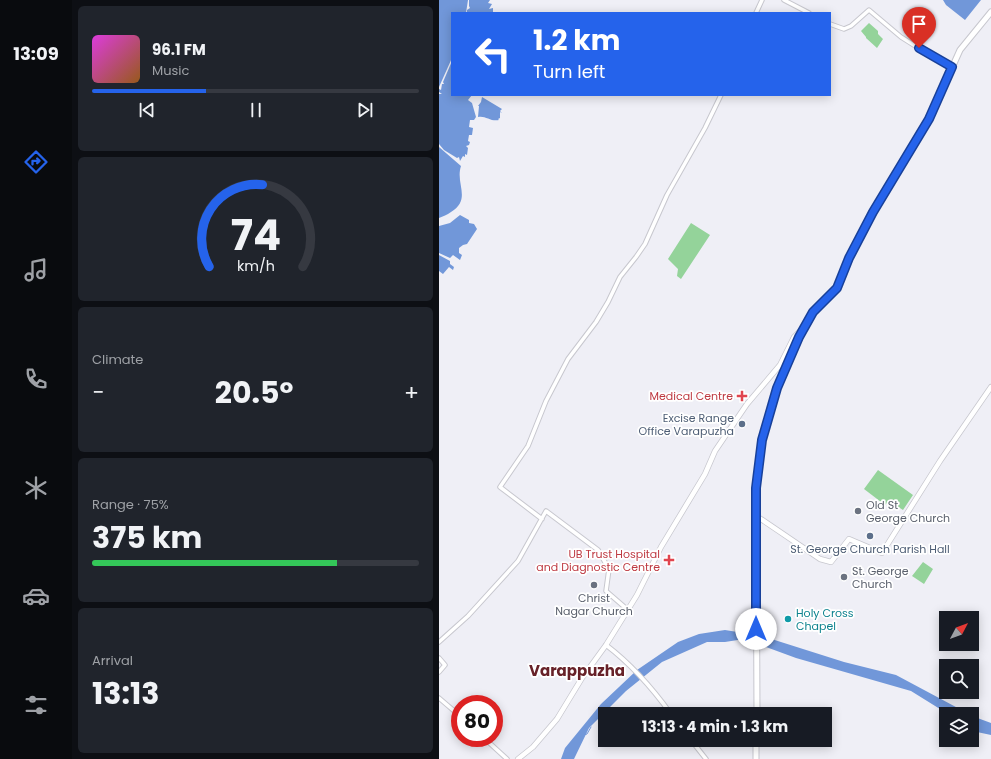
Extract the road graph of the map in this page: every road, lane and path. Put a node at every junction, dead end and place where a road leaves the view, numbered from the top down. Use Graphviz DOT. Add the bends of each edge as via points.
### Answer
graph roads {
  1 [pos="762,0"];
  2 [pos="784,0"];
  3 [pos="756,12"];
  4 [pos="807,12"];
  5 [pos="991,12"];
  6 [pos="831,24"];
  7 [pos="952,67"];
  8 [pos="721,96"];
  9 [pos="806,324"];
  10 [pos="991,387"];
  11 [pos="755,515"];
  12 [pos="542,519"];
  13 [pos="628,610"];
  14 [pos="439,642"];
  15 [pos="606,645"];
  16 [pos="439,658"];
  17 [pos="439,672"];
  18 [pos="439,698"];
  19 [pos="665,707"];
  20 [pos="757,707"];
  21 [pos="451,708"];
  22 [pos="494,747"];
  23 [pos="697,747"];
  24 [pos="756,747"];
  25 [pos="521,758"];
  26 [pos="507,759"];
  27 [pos="706,759"];
  28 [pos="756,759"];
  1 -- 3 [label="street"];
  2 -- 4 [label="street"];
  5 -- 7 [label="highway" via="960,50"];
  6 -- 7 [label="street" via="844,29 869,10 901,37"];
  7 -- 9 [label="highway" via="929,119 873,212 837,288 813,312"];
  8 -- 12 [label="street" via="667,195 645,244 620,277 596,322 568,359 546,401 528,446 500,487"];
  9 -- 11 [label="highway" via="768,414 759,459"];
  9 -- 13 [label="main road" via="794,338 780,365 747,404 715,451 705,474 661,547"];
  10 -- 11 [label="main road" via="940,461 882,553 849,539 831,562 821,559"];
  11 -- 20 [label="highway"];
  12 -- 13 [label="street" via="546,511 598,550 609,569 605,591"];
  12 -- 14 [label="street" via="518,561 468,616"];
  13 -- 15 [label="main road"];
  15 -- 19 [label="street" via="620,655"];
  15 -- 25 [label="main road" via="557,719"];
  16 -- 17 [label="street" via="445,665"];
  18 -- 21 [label="street"];
  22 -- 26 [label="street"];
  23 -- 27 [label="street"];
  24 -- 28 [label="highway"];
}
